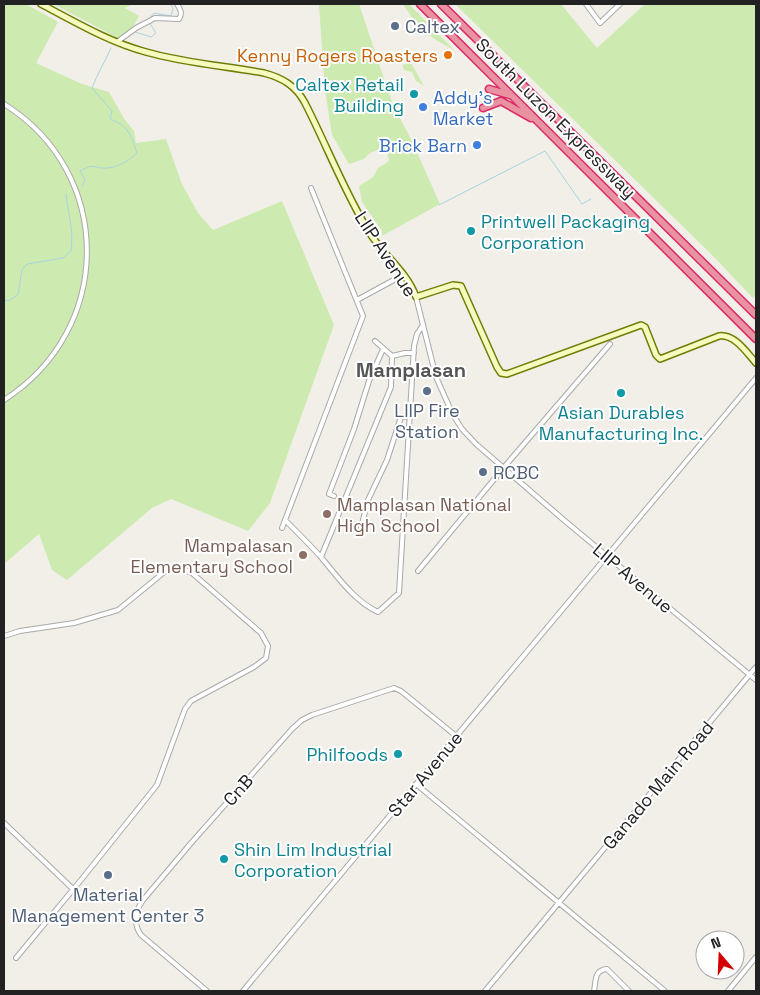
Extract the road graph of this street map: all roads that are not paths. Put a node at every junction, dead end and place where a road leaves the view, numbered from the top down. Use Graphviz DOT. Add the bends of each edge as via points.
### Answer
graph roads {
  1 [pos="41,4"];
  2 [pos="176,4"];
  3 [pos="420,4"];
  4 [pos="441,4"];
  5 [pos="586,4"];
  6 [pos="620,4"];
  7 [pos="117,42"];
  8 [pos="489,89"];
  9 [pos="512,96"];
  10 [pos="4,104"];
  11 [pos="483,108"];
  12 [pos="540,123"];
  13 [pos="311,188"];
  14 [pos="403,274"];
  15 [pos="416,297"];
  16 [pos="356,300"];
  17 [pos="756,316"];
  18 [pos="423,325"];
  19 [pos="756,339"];
  20 [pos="375,341"];
  21 [pos="610,344"];
  22 [pos="383,348"];
  23 [pos="414,353"];
  24 [pos="392,356"];
  25 [pos="756,363"];
  26 [pos="756,378"];
  27 [pos="4,400"];
  28 [pos="411,416"];
  29 [pos="504,468"];
  30 [pos="334,496"];
  31 [pos="285,520"];
  32 [pos="282,528"];
  33 [pos="361,528"];
  34 [pos="607,556"];
  35 [pos="320,557"];
  36 [pos="418,571"];
  37 [pos="4,636"];
  38 [pos="756,667"];
  39 [pos="750,675"];
  40 [pos="756,680"];
  41 [pos="456,736"];
  42 [pos="416,784"];
  43 [pos="4,824"];
  44 [pos="73,889"];
  45 [pos="559,903"];
  46 [pos="756,957"];
  47 [pos="16,958"];
  48 [pos="207,991"];
  49 [pos="243,991"];
  50 [pos="485,991"];
  51 [pos="594,991"];
  52 [pos="629,991"];
  53 [pos="665,991"];
  54 [pos="728,991"];
  1 -- 7 [label="street, LIIP Avenue"];
  2 -- 7 [label="street" via="181,9 179,19 162,17 151,20"];
  3 -- 9 [label="highway, South Luzon Expressway"];
  4 -- 17 [label="highway, South Luzon Expressway"];
  5 -- 6 [label="street" via="600,23"];
  7 -- 14 [label="street, LIIP Avenue" via="175,59 270,75 293,86 305,103 365,226"];
  8 -- 9 [label="highway"];
  9 -- 12 [label="highway, South Luzon Expressway"];
  10 -- 27 [label="street" via="42,135 65,167 81,203 87,256 78,308 61,343 36,374"];
  11 -- 12 [label="highway" via="501,101"];
  12 -- 19 [label="highway, South Luzon Expressway"];
  13 -- 16 [label="street"];
  14 -- 15 [label="street, LIIP Avenue"];
  14 -- 16 [label="street"];
  15 -- 18 [label="street, LIIP Avenue"];
  15 -- 25 [label="street" via="460,285 498,370 504,374 642,325 660,359 725,335"];
  16 -- 31 [label="street" via="363,316"];
  18 -- 23 [label="street" via="417,334"];
  18 -- 29 [label="street, LIIP Avenue" via="436,377 453,415 462,429"];
  20 -- 22 [label="street"];
  21 -- 29 [label="street"];
  22 -- 24 [label="street"];
  22 -- 30 [label="street" via="329,494"];
  23 -- 24 [label="street"];
  23 -- 28 [label="street"];
  24 -- 35 [label="street" via="390,387"];
  26 -- 34 [label="street, Star Avenue"];
  28 -- 33 [label="street" via="401,416 368,500"];
  28 -- 35 [label="street" via="399,593 378,612 348,590"];
  29 -- 34 [label="street, LIIP Avenue"];
  29 -- 36 [label="street"];
  31 -- 32 [label="street"];
  31 -- 35 [label="street"];
  34 -- 39 [label="street, LIIP Avenue"];
  34 -- 41 [label="street, Star Avenue"];
  37 -- 44 [label="street" via="74,623 118,610 168,569 178,568 192,573 261,633 268,646 266,658 254,668 191,701 185,709 157,785"];
  38 -- 39 [label="street, Ganado Main Road"];
  39 -- 40 [label="street, LIIP Avenue"];
  39 -- 45 [label="street, Ganado Main Road"];
  41 -- 42 [label="street, Star Avenue"];
  41 -- 48 [label="street, CnB" via="394,688 312,715 292,729 192,842 137,911 136,925 140,935"];
  42 -- 45 [label="street"];
  42 -- 49 [label="street, Star Avenue"];
  43 -- 44 [label="street"];
  44 -- 47 [label="street"];
  45 -- 50 [label="street, Ganado Main Road"];
  45 -- 53 [label="street"];
  46 -- 54 [label="street"];
  51 -- 52 [label="street" via="596,974 607,969"];
}
